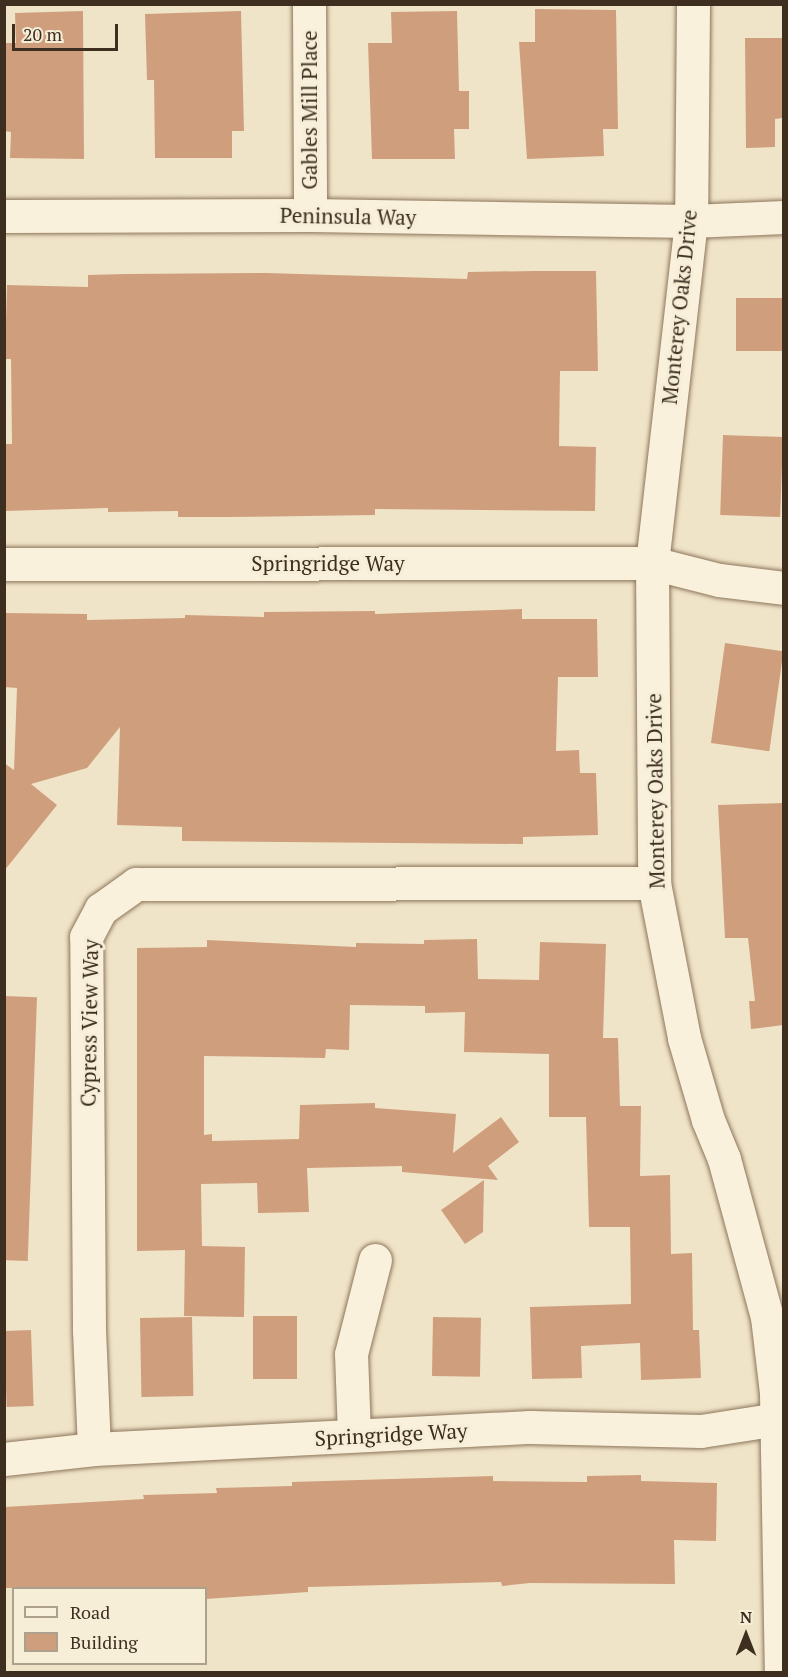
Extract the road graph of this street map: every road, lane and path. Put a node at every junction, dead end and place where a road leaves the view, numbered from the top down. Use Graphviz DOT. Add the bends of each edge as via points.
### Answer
graph roads {
  1 [pos="309,4"];
  2 [pos="693,4"];
  3 [pos="309,215"];
  4 [pos="4,216"];
  5 [pos="783,217"];
  6 [pos="691,221"];
  7 [pos="652,563"];
  8 [pos="4,564"];
  9 [pos="783,588"];
  10 [pos="654,883"];
  11 [pos="375,1260"];
  12 [pos="780,1419"];
  13 [pos="354,1436"];
  14 [pos="94,1449"];
  15 [pos="4,1459"];
  16 [pos="781,1672"];
  1 -- 3 [label="street, Gables Mill Place"];
  2 -- 6 [label="street, Monterey Oaks Drive"];
  3 -- 4 [label="street, Peninsula Way"];
  3 -- 6 [label="street, Peninsula Way"];
  5 -- 6 [label="street, Peninsula Way"];
  6 -- 7 [label="street, Monterey Oaks Drive"];
  7 -- 8 [label="street, Springridge Way"];
  7 -- 9 [label="street, Springridge Way" via="719,580"];
  7 -- 10 [label="street, Monterey Oaks Drive"];
  10 -- 12 [label="street, Monterey Oaks Drive" via="684,1038 724,1159 767,1317"];
  10 -- 14 [label="street, Cypress View Way" via="136,884 101,909 86,937 89,1331"];
  11 -- 13 [label="street" via="351,1354"];
  12 -- 13 [label="street, Springridge Way" via="701,1431 530,1427"];
  12 -- 16 [label="street, Monterey Oaks Drive"];
  13 -- 14 [label="street, Springridge Way"];
  14 -- 15 [label="street, Springridge Way"];
}
